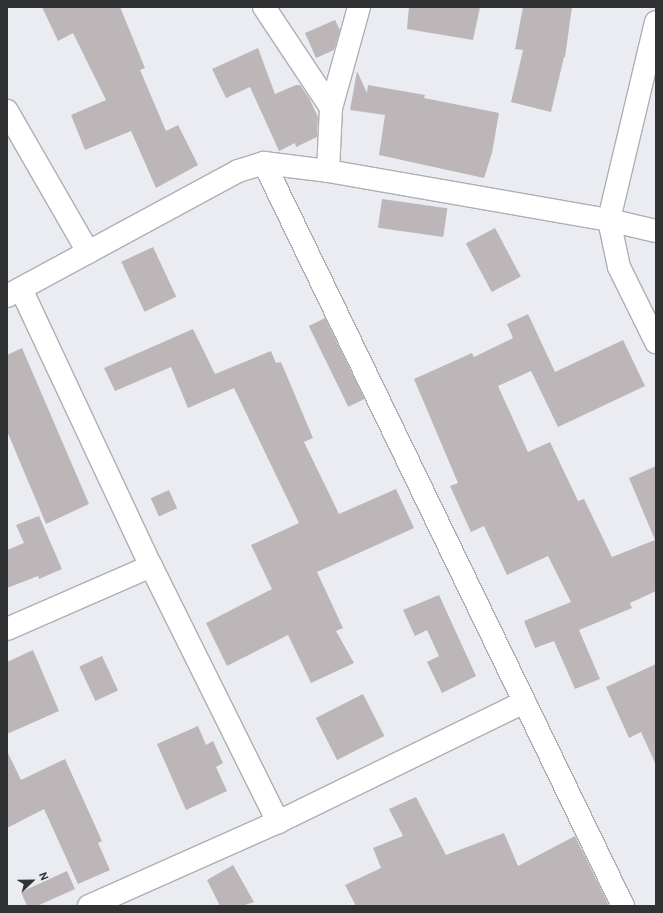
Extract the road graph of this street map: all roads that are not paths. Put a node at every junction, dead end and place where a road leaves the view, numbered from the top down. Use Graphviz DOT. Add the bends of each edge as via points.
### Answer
graph roads {
  1 [pos="264,7"];
  2 [pos="359,7"];
  3 [pos="656,22"];
  4 [pos="331,108"];
  5 [pos="7,111"];
  6 [pos="264,163"];
  7 [pos="328,171"];
  8 [pos="609,220"];
  9 [pos="656,231"];
  10 [pos="88,252"];
  11 [pos="14,292"];
  12 [pos="656,342"];
  13 [pos="151,566"];
  14 [pos="7,629"];
  15 [pos="524,702"];
  16 [pos="278,822"];
  17 [pos="89,906"];
  18 [pos="622,906"];
  1 -- 4 [label="street"];
  2 -- 4 [label="street"];
  3 -- 8 [label="street"];
  4 -- 7 [label="street"];
  5 -- 10 [label="street"];
  6 -- 7 [label="street"];
  6 -- 10 [label="street" via="238,171"];
  6 -- 15 [label="street"];
  7 -- 8 [label="street"];
  8 -- 9 [label="street"];
  8 -- 12 [label="street" via="619,267"];
  10 -- 11 [label="street"];
  11 -- 13 [label="street"];
  13 -- 14 [label="street"];
  13 -- 16 [label="street"];
  15 -- 16 [label="street"];
  15 -- 18 [label="street"];
  16 -- 17 [label="street"];
}
